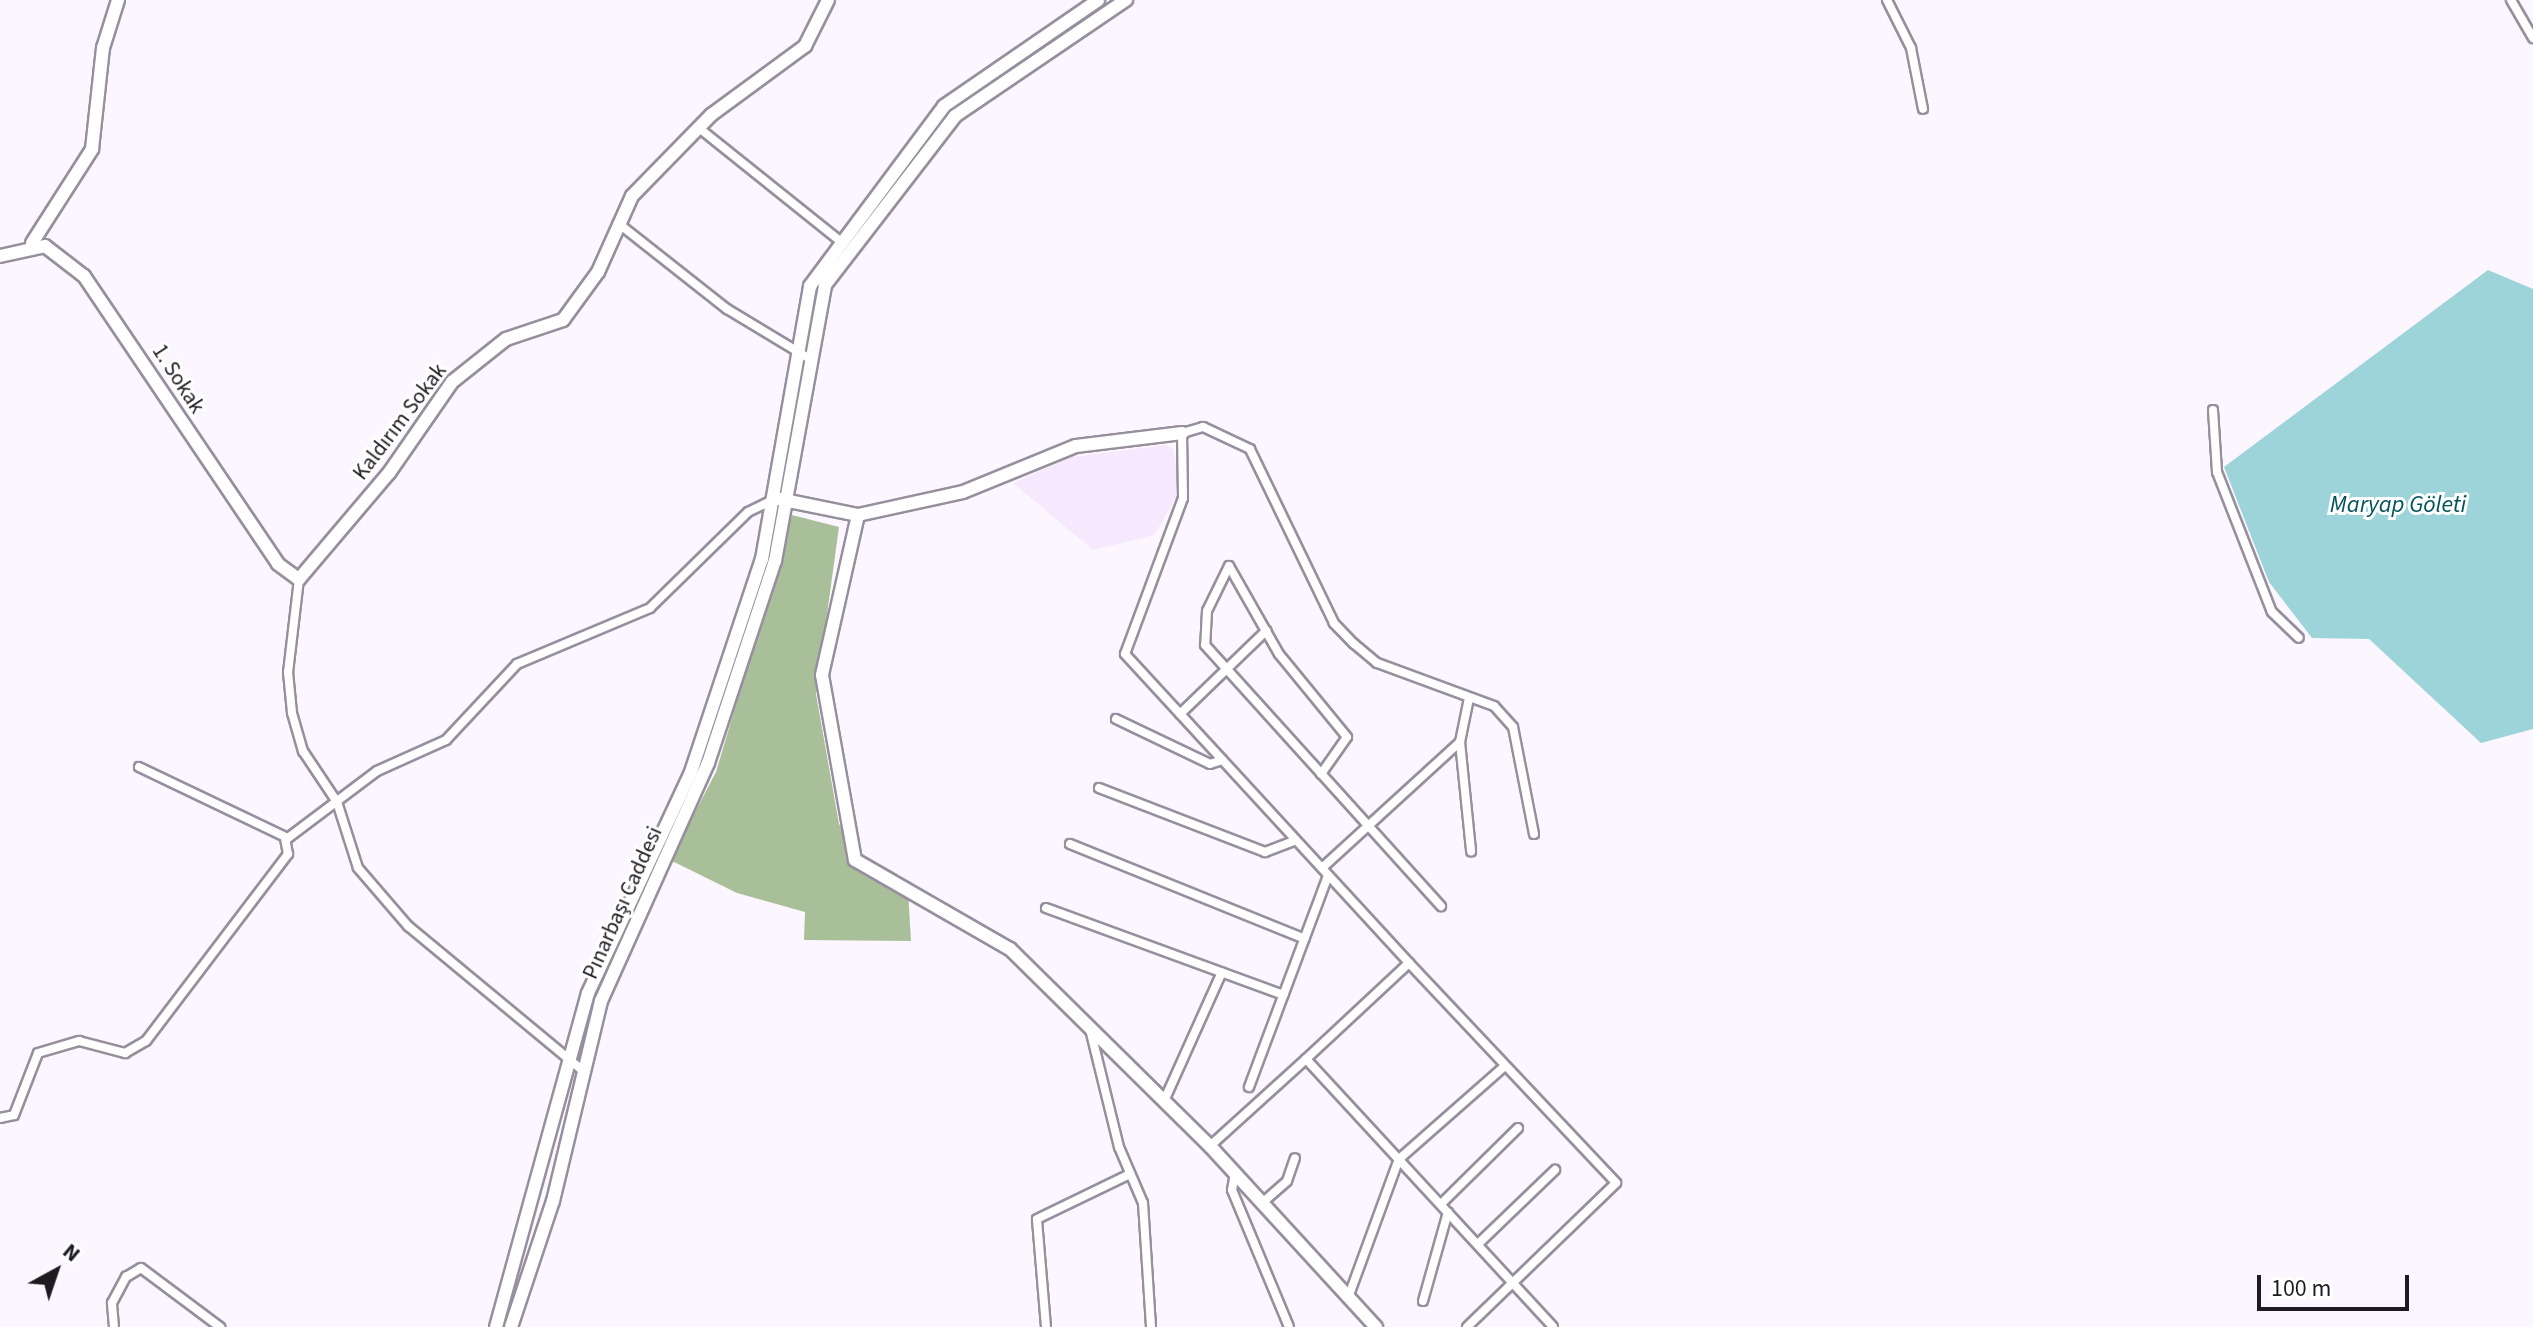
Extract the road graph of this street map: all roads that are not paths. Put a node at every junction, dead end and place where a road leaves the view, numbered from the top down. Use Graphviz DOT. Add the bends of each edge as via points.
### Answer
graph roads {
  1 [pos="118,0"];
  2 [pos="828,0"];
  3 [pos="1098,0"];
  4 [pos="1126,0"];
  5 [pos="1887,0"];
  6 [pos="2511,0"];
  7 [pos="2533,38"];
  8 [pos="1923,109"];
  9 [pos="699,128"];
  10 [pos="618,222"];
  11 [pos="839,240"];
  12 [pos="32,243"];
  13 [pos="0,256"];
  14 [pos="796,357"];
  15 [pos="810,359"];
  16 [pos="2213,410"];
  17 [pos="1182,433"];
  18 [pos="781,499"];
  19 [pos="858,515"];
  20 [pos="299,579"];
  21 [pos="1266,631"];
  22 [pos="2299,638"];
  23 [pos="1224,671"];
  24 [pos="1469,698"];
  25 [pos="1180,714"];
  26 [pos="1116,719"];
  27 [pos="1460,742"];
  28 [pos="1222,760"];
  29 [pos="139,767"];
  30 [pos="1321,774"];
  31 [pos="1099,788"];
  32 [pos="337,802"];
  33 [pos="1369,825"];
  34 [pos="1534,834"];
  35 [pos="285,839"];
  36 [pos="1296,840"];
  37 [pos="1070,844"];
  38 [pos="1471,851"];
  39 [pos="1325,872"];
  40 [pos="1441,906"];
  41 [pos="1046,908"];
  42 [pos="1305,939"];
  43 [pos="1409,963"];
  44 [pos="1222,972"];
  45 [pos="1284,995"];
  46 [pos="1090,1028"];
  47 [pos="1306,1059"];
  48 [pos="566,1063"];
  49 [pos="1505,1066"];
  50 [pos="581,1069"];
  51 [pos="1249,1087"];
  52 [pos="1164,1101"];
  53 [pos="0,1118"];
  54 [pos="1518,1128"];
  55 [pos="1210,1146"];
  56 [pos="1295,1158"];
  57 [pos="1399,1159"];
  58 [pos="1555,1170"];
  59 [pos="1235,1173"];
  60 [pos="1130,1174"];
  61 [pos="1262,1203"];
  62 [pos="1441,1204"];
  63 [pos="1448,1212"];
  64 [pos="1478,1244"];
  65 [pos="1516,1285"];
  66 [pos="1348,1298"];
  67 [pos="1423,1301"];
  68 [pos="114,1327"];
  69 [pos="220,1327"];
  70 [pos="496,1327"];
  71 [pos="511,1327"];
  72 [pos="1046,1327"];
  73 [pos="1151,1327"];
  74 [pos="1289,1327"];
  75 [pos="1376,1327"];
  76 [pos="1467,1327"];
  77 [pos="1553,1327"];
  1 -- 12 [label="street" via="103,48 92,149"];
  2 -- 9 [label="street, Kaldırım Sokak" via="805,46"];
  3 -- 11 [label="street" via="944,106"];
  4 -- 15 [label="street" via="955,116 825,285"];
  5 -- 8 [label="street" via="1911,48"];
  6 -- 7 [label="street"];
  9 -- 10 [label="street, Kaldırım Sokak" via="632,196"];
  9 -- 11 [label="street"];
  10 -- 14 [label="street"];
  10 -- 20 [label="street, Kaldırım Sokak" via="598,272 563,320 506,339 452,382 389,473"];
  11 -- 14 [label="street" via="810,286"];
  12 -- 13 [label="street"];
  12 -- 20 [label="street, 1. Sokak" via="66,258 101,296 278,564"];
  14 -- 15 [label="street"];
  14 -- 18 [label="street"];
  15 -- 18 [label="street"];
  16 -- 22 [label="street" via="2217,472 2272,612"];
  17 -- 19 [label="street" via="1076,446 963,492"];
  17 -- 24 [label="street" via="1203,427 1250,449 1334,623 1354,644 1377,663"];
  17 -- 25 [label="street" via="1183,498 1125,654"];
  18 -- 19 [label="street"];
  18 -- 32 [label="street" via="748,512 650,608 517,664 452,735 377,771"];
  18 -- 48 [label="street" via="715,710 588,993"];
  18 -- 50 [label="street, Pınarbaşı Caddesi" via="775,561 708,763 601,1001"];
  19 -- 46 [label="street" via="822,675 855,860 1010,949"];
  20 -- 32 [label="street" via="288,672 292,713 303,751"];
  21 -- 23 [label="street"];
  21 -- 23 [label="street" via="1229,566 1202,635"];
  21 -- 30 [label="street" via="1347,737"];
  23 -- 25 [label="street"];
  23 -- 30 [label="street"];
  24 -- 27 [label="street"];
  24 -- 34 [label="street" via="1494,706 1513,727"];
  25 -- 28 [label="street"];
  26 -- 28 [label="street" via="1210,764"];
  27 -- 33 [label="street"];
  27 -- 38 [label="street"];
  28 -- 36 [label="street"];
  29 -- 35 [label="street"];
  30 -- 33 [label="street"];
  31 -- 36 [label="street" via="1265,852"];
  32 -- 35 [label="street"];
  32 -- 48 [label="street" via="351,854 385,903"];
  33 -- 39 [label="street"];
  33 -- 40 [label="street"];
  35 -- 53 [label="street" via="288,854 146,1041 125,1053 79,1041 38,1053 14,1115"];
  36 -- 39 [label="street"];
  37 -- 42 [label="street"];
  39 -- 42 [label="street"];
  39 -- 43 [label="street"];
  41 -- 44 [label="street"];
  42 -- 45 [label="street"];
  43 -- 47 [label="street"];
  43 -- 49 [label="street"];
  44 -- 45 [label="street"];
  44 -- 52 [label="street"];
  45 -- 51 [label="street"];
  46 -- 52 [label="street"];
  46 -- 60 [label="street"];
  47 -- 55 [label="street"];
  47 -- 57 [label="street"];
  48 -- 50 [label="street"];
  48 -- 70 [label="street" via="536,1201"];
  49 -- 57 [label="street"];
  49 -- 65 [label="street" via="1616,1183"];
  50 -- 71 [label="street, Pınarbaşı Caddesi" via="553,1201"];
  52 -- 55 [label="street"];
  54 -- 62 [label="street"];
  55 -- 59 [label="street"];
  56 -- 61 [label="street" via="1287,1181"];
  57 -- 62 [label="street"];
  57 -- 66 [label="street"];
  58 -- 64 [label="street"];
  59 -- 61 [label="street"];
  59 -- 74 [label="street" via="1232,1190"];
  60 -- 72 [label="street" via="1037,1219"];
  60 -- 73 [label="street" via="1143,1203"];
  61 -- 66 [label="street"];
  62 -- 63 [label="street"];
  63 -- 64 [label="street"];
  63 -- 67 [label="street"];
  64 -- 65 [label="street"];
  65 -- 76 [label="street"];
  65 -- 77 [label="street"];
  66 -- 75 [label="street"];
  68 -- 69 [label="street" via="112,1303 126,1277 141,1268"];
}
